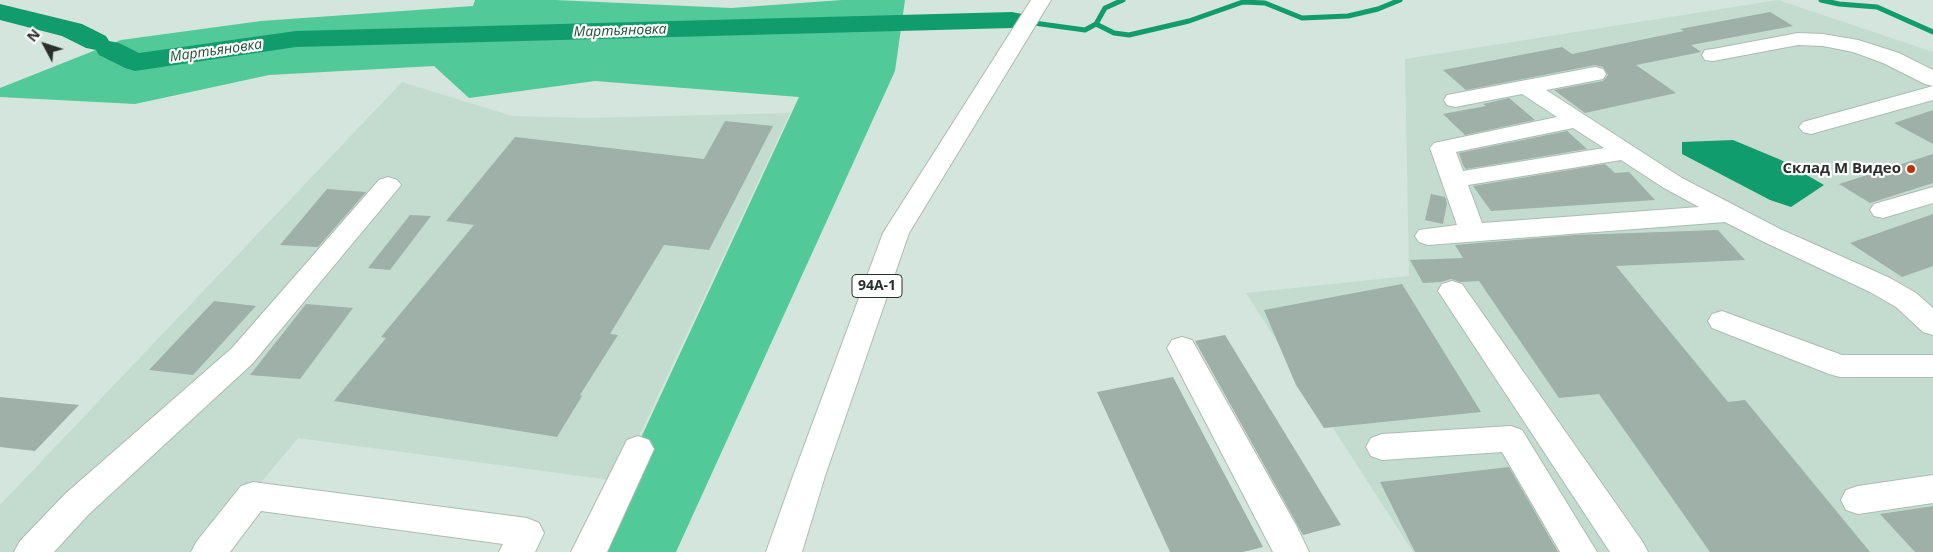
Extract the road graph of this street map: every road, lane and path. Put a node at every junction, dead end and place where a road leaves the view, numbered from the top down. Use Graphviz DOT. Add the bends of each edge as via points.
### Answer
graph roads {
  1 [pos="1039,3"];
  2 [pos="1713,55"];
  3 [pos="1595,74"];
  4 [pos="1933,79"];
  5 [pos="1526,87"];
  6 [pos="1933,93"];
  7 [pos="1456,100"];
  8 [pos="1576,120"];
  9 [pos="1811,128"];
  10 [pos="1626,152"];
  11 [pos="1454,180"];
  12 [pos="388,185"];
  13 [pos="1933,195"];
  14 [pos="1883,210"];
  15 [pos="1729,213"];
  16 [pos="1473,233"];
  17 [pos="1428,236"];
  18 [pos="1452,291"];
  19 [pos="1722,321"];
  20 [pos="1933,325"];
  21 [pos="1182,348"];
  22 [pos="1933,366"];
  23 [pos="1549,433"];
  24 [pos="1512,439"];
  25 [pos="1382,446"];
  26 [pos="638,449"];
  27 [pos="1933,489"];
  28 [pos="1858,500"];
  29 [pos="32,552"];
  30 [pos="209,552"];
  31 [pos="517,552"];
  32 [pos="588,552"];
  33 [pos="784,552"];
  34 [pos="1291,552"];
  35 [pos="1579,552"];
  36 [pos="1630,552"];
  1 -- 33 [label="main road, 94А-1" via="896,233"];
  2 -- 4 [label="main road" via="1798,39 1823,40 1858,46"];
  3 -- 5 [label="main road"];
  5 -- 7 [label="main road"];
  5 -- 8 [label="main road"];
  6 -- 9 [label="main road"];
  8 -- 10 [label="main road"];
  8 -- 11 [label="main road" via="1442,148"];
  10 -- 11 [label="main road"];
  10 -- 15 [label="main road" via="1672,183"];
  11 -- 16 [label="main road"];
  12 -- 29 [label="main road" via="242,356 76,504"];
  13 -- 14 [label="main road"];
  15 -- 16 [label="main road"];
  15 -- 20 [label="main road" via="1880,285 1906,300"];
  16 -- 17 [label="main road"];
  18 -- 23 [label="main road"];
  19 -- 22 [label="main road" via="1840,366"];
  21 -- 34 [label="main road"];
  23 -- 24 [label="main road"];
  23 -- 36 [label="main road"];
  24 -- 25 [label="main road"];
  24 -- 35 [label="main road"];
  26 -- 32 [label="main road"];
  27 -- 28 [label="main road"];
  30 -- 31 [label="main road" via="253,496 527,533"];
}
